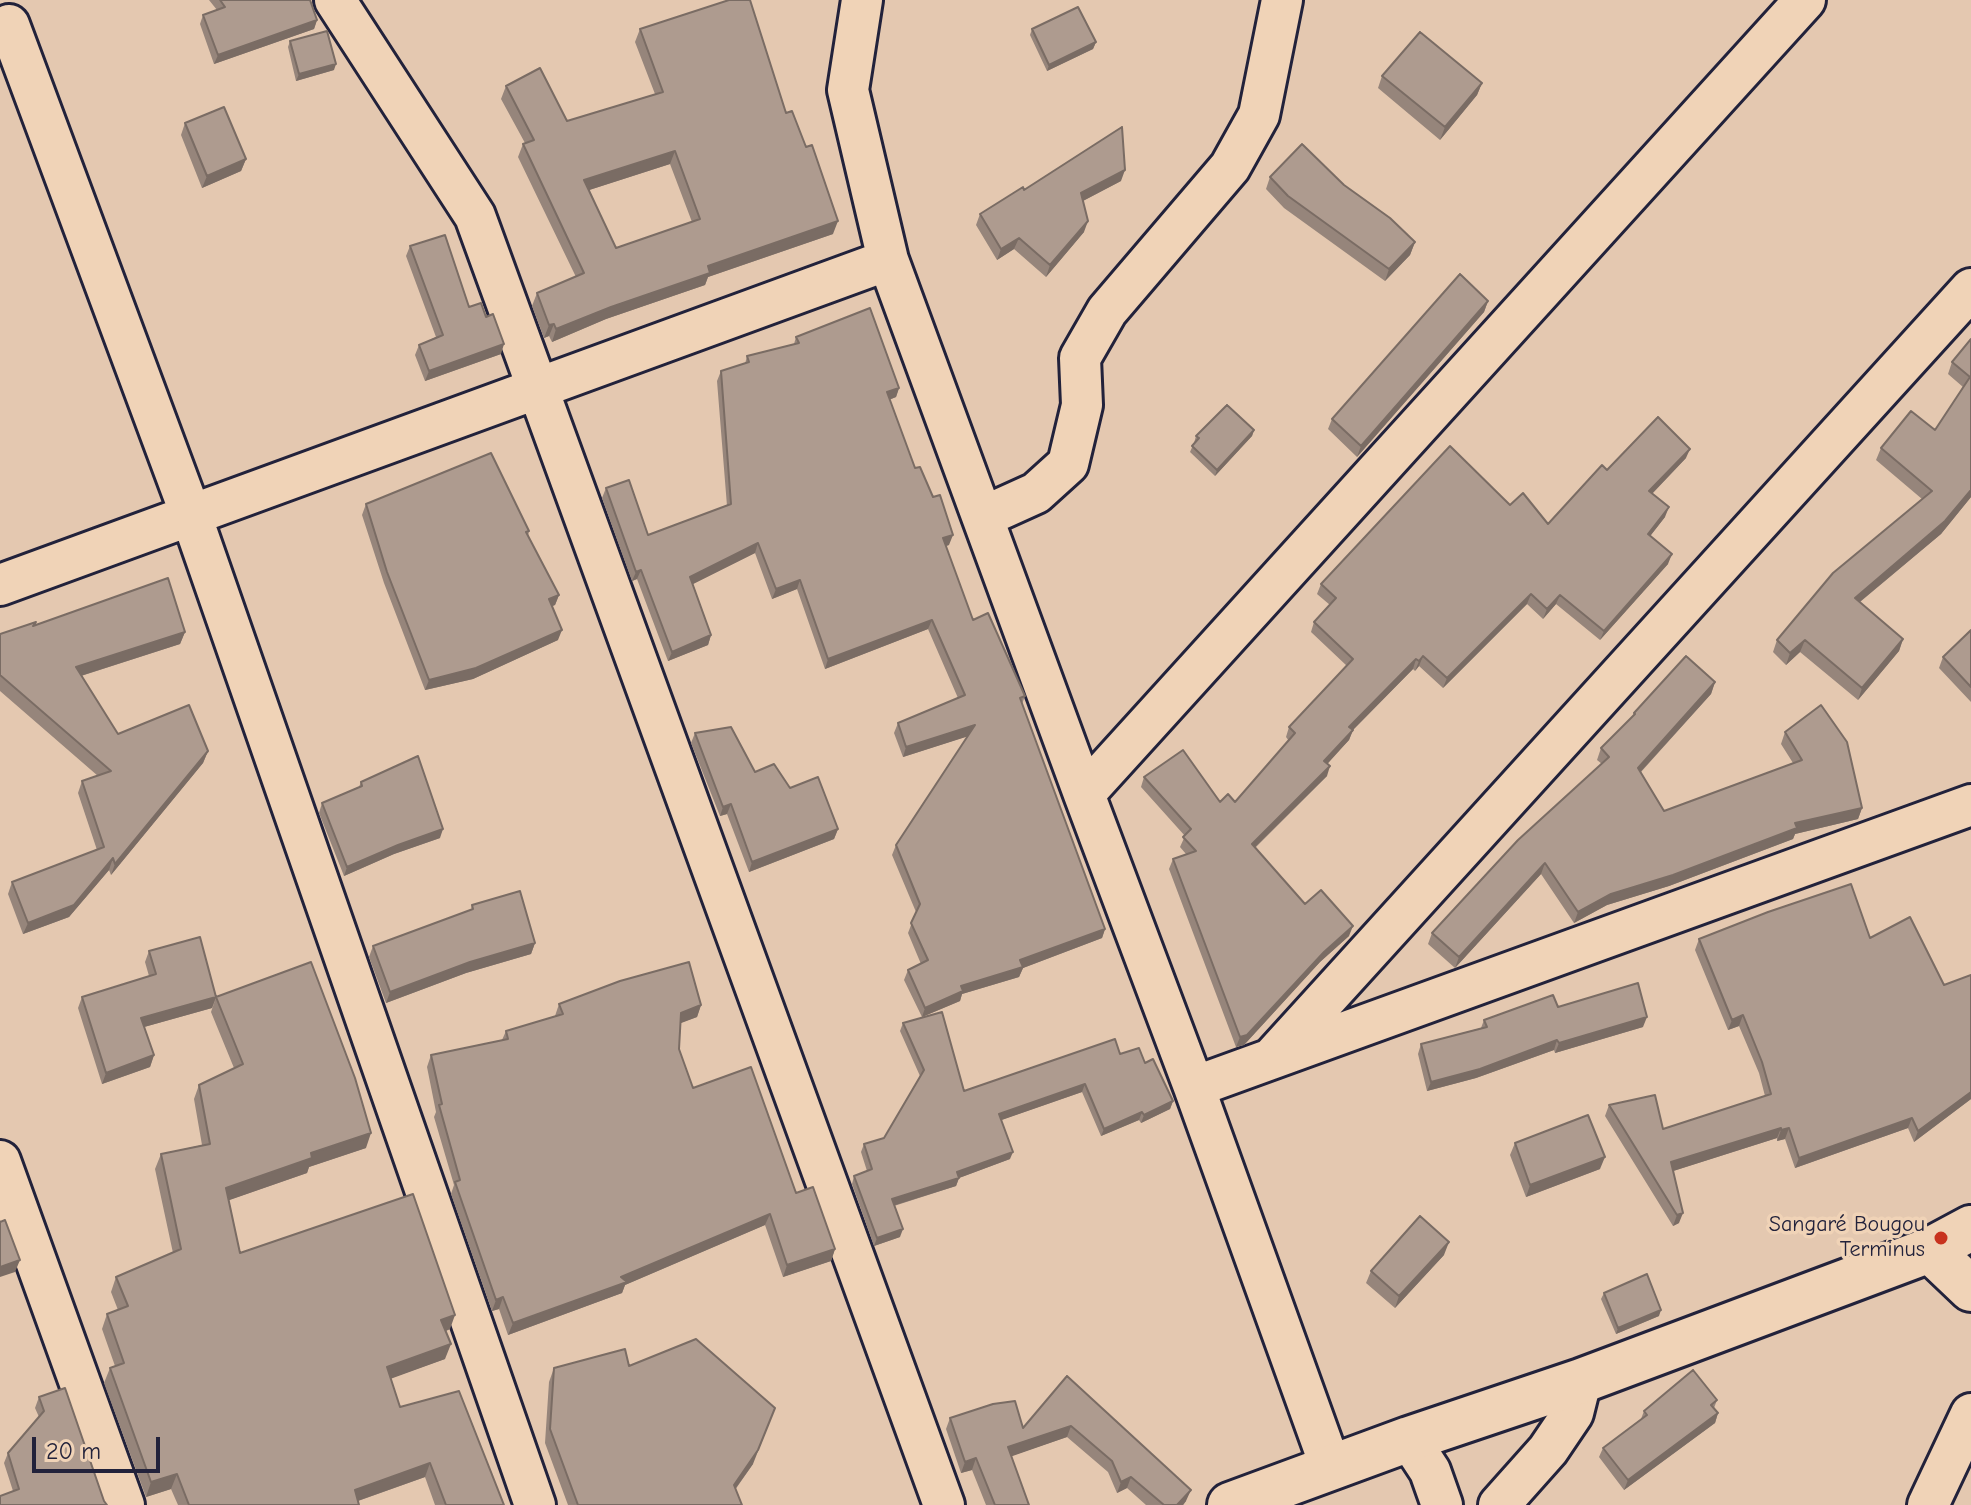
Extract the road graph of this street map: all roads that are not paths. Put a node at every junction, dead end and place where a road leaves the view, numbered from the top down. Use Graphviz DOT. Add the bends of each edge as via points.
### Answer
graph roads {
  1 [pos="335,0"];
  2 [pos="862,0"];
  3 [pos="1282,0"];
  4 [pos="1805,0"];
  5 [pos="14,19"];
  6 [pos="888,260"];
  7 [pos="1971,289"];
  8 [pos="538,388"];
  9 [pos="191,515"];
  10 [pos="983,517"];
  11 [pos="0,585"];
  12 [pos="1084,794"];
  13 [pos="1971,805"];
  14 [pos="1273,1057"];
  15 [pos="1194,1087"];
  16 [pos="0,1161"];
  17 [pos="1971,1228"];
  18 [pos="1930,1250"];
  19 [pos="1971,1289"];
  20 [pos="1581,1381"];
  21 [pos="1971,1414"];
  22 [pos="1409,1439"];
  23 [pos="1331,1468"];
  24 [pos="124,1505"];
  25 [pos="535,1505"];
  26 [pos="944,1505"];
  27 [pos="1230,1505"];
  28 [pos="1442,1505"];
  29 [pos="1499,1505"];
  30 [pos="1928,1505"];
  1 -- 8 [label="street" via="475,216"];
  2 -- 6 [label="street" via="848,90"];
  3 -- 10 [label="street" via="1259,115 1245,141 1230,167 1107,311 1080,358 1082,405 1068,464 1036,493"];
  4 -- 12 [label="street"];
  5 -- 9 [label="street"];
  6 -- 8 [label="street"];
  6 -- 10 [label="street"];
  7 -- 14 [label="street"];
  8 -- 9 [label="street"];
  8 -- 26 [label="street"];
  9 -- 11 [label="street"];
  9 -- 25 [label="street"];
  10 -- 12 [label="street"];
  12 -- 15 [label="street"];
  13 -- 14 [label="street"];
  14 -- 15 [label="street"];
  15 -- 23 [label="street"];
  16 -- 24 [label="street"];
  17 -- 18 [label="street"];
  18 -- 19 [label="street"];
  18 -- 20 [label="street"];
  20 -- 22 [label="street"];
  20 -- 29 [label="street" via="1573,1413"];
  21 -- 30 [label="street"];
  22 -- 23 [label="street"];
  22 -- 28 [label="street" via="1430,1471"];
  23 -- 27 [label="street"];
}
